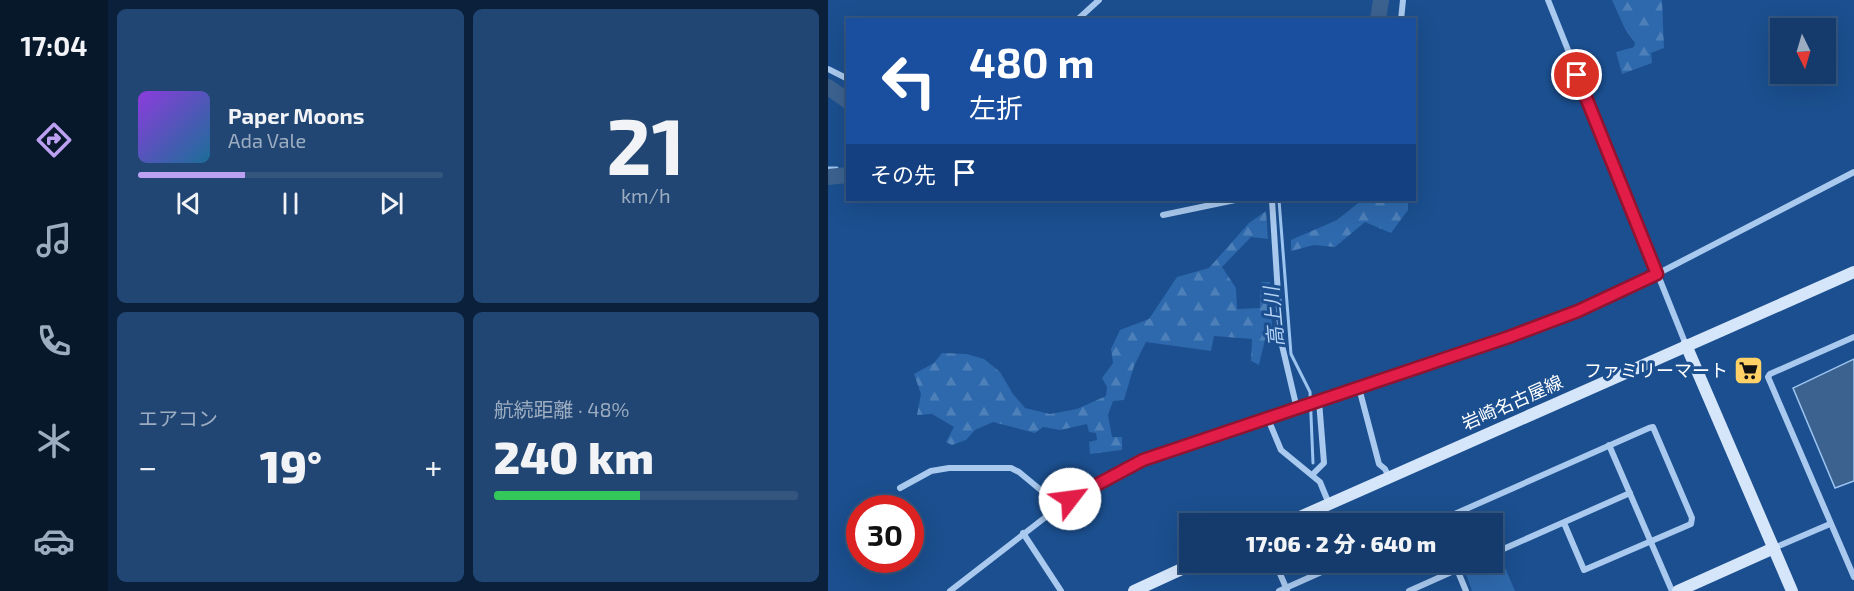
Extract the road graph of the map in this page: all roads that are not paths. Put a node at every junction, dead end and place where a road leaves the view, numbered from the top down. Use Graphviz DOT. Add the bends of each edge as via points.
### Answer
graph roads {
  1 [pos="1403,0"];
  2 [pos="1548,0"];
  3 [pos="1097,1"];
  4 [pos="1079,18"];
  5 [pos="1401,18"];
  6 [pos="828,69"];
  7 [pos="846,78"];
  8 [pos="1854,172"];
  9 [pos="1230,201"];
  10 [pos="1272,201"];
  11 [pos="1163,215"];
  12 [pos="1854,272"];
  13 [pos="1657,274"];
  14 [pos="1854,337"];
  15 [pos="1686,345"];
  16 [pos="1359,388"];
  17 [pos="1313,404"];
  18 [pos="1297,409"];
  19 [pos="1268,419"];
  20 [pos="1609,446"];
  21 [pos="1312,475"];
  22 [pos="1389,477"];
  23 [pos="900,488"];
  24 [pos="1630,493"];
  25 [pos="1329,504"];
  26 [pos="1060,506"];
  27 [pos="1309,513"];
  28 [pos="1458,513"];
  29 [pos="1564,523"];
  30 [pos="1830,524"];
  31 [pos="1023,532"];
  32 [pos="1650,541"];
  33 [pos="1774,548"];
  34 [pos="1503,549"];
  35 [pos="1179,570"];
  36 [pos="1280,573"];
  37 [pos="1321,573"];
  38 [pos="1450,573"];
  39 [pos="1458,573"];
  40 [pos="1854,577"];
  41 [pos="1287,589"];
  42 [pos="950,591"];
  43 [pos="1061,591"];
  44 [pos="1134,591"];
  45 [pos="1279,591"];
  46 [pos="1409,591"];
  47 [pos="1466,591"];
  48 [pos="1672,591"];
  49 [pos="1678,591"];
  50 [pos="1792,591"];
  1 -- 5 [label="street"];
  2 -- 13 [label="street"];
  3 -- 4 [label="street"];
  6 -- 7 [label="street"];
  8 -- 13 [label="street"];
  9 -- 11 [label="street"];
  10 -- 18 [label="street" via="1281,341"];
  12 -- 15 [label="main road, 岩崎名古屋線"];
  13 -- 15 [label="street"];
  13 -- 16 [label="street" via="1578,311"];
  14 -- 30 [label="street" via="1768,376"];
  15 -- 22 [label="main road, 岩崎名古屋線"];
  15 -- 33 [label="main road"];
  16 -- 17 [label="street"];
  16 -- 22 [label="street" via="1379,464"];
  17 -- 18 [label="street"];
  17 -- 21 [label="street" via="1324,463"];
  18 -- 19 [label="street"];
  19 -- 21 [label="street" via="1281,450"];
  19 -- 26 [label="street" via="1143,460"];
  20 -- 24 [label="street"];
  20 -- 28 [label="street"];
  20 -- 32 [label="street" via="1648,428 1657,433 1693,520"];
  21 -- 25 [label="street" via="1320,482"];
  22 -- 25 [label="main road, 岩崎名古屋線"];
  23 -- 26 [label="street" via="931,471 1011,468"];
  24 -- 29 [label="street"];
  24 -- 32 [label="street"];
  25 -- 27 [label="main road, 岩崎名古屋線"];
  26 -- 31 [label="street"];
  29 -- 32 [label="street" via="1584,570"];
  29 -- 34 [label="street"];
  30 -- 33 [label="street"];
  30 -- 40 [label="street"];
  31 -- 42 [label="street"];
  31 -- 43 [label="street"];
  32 -- 48 [label="street"];
  33 -- 49 [label="main road"];
  33 -- 50 [label="main road"];
  35 -- 44 [label="main road"];
  36 -- 41 [label="street"];
  37 -- 41 [label="street"];
  38 -- 46 [label="street"];
  39 -- 47 [label="street"];
  41 -- 45 [label="street"];
}
